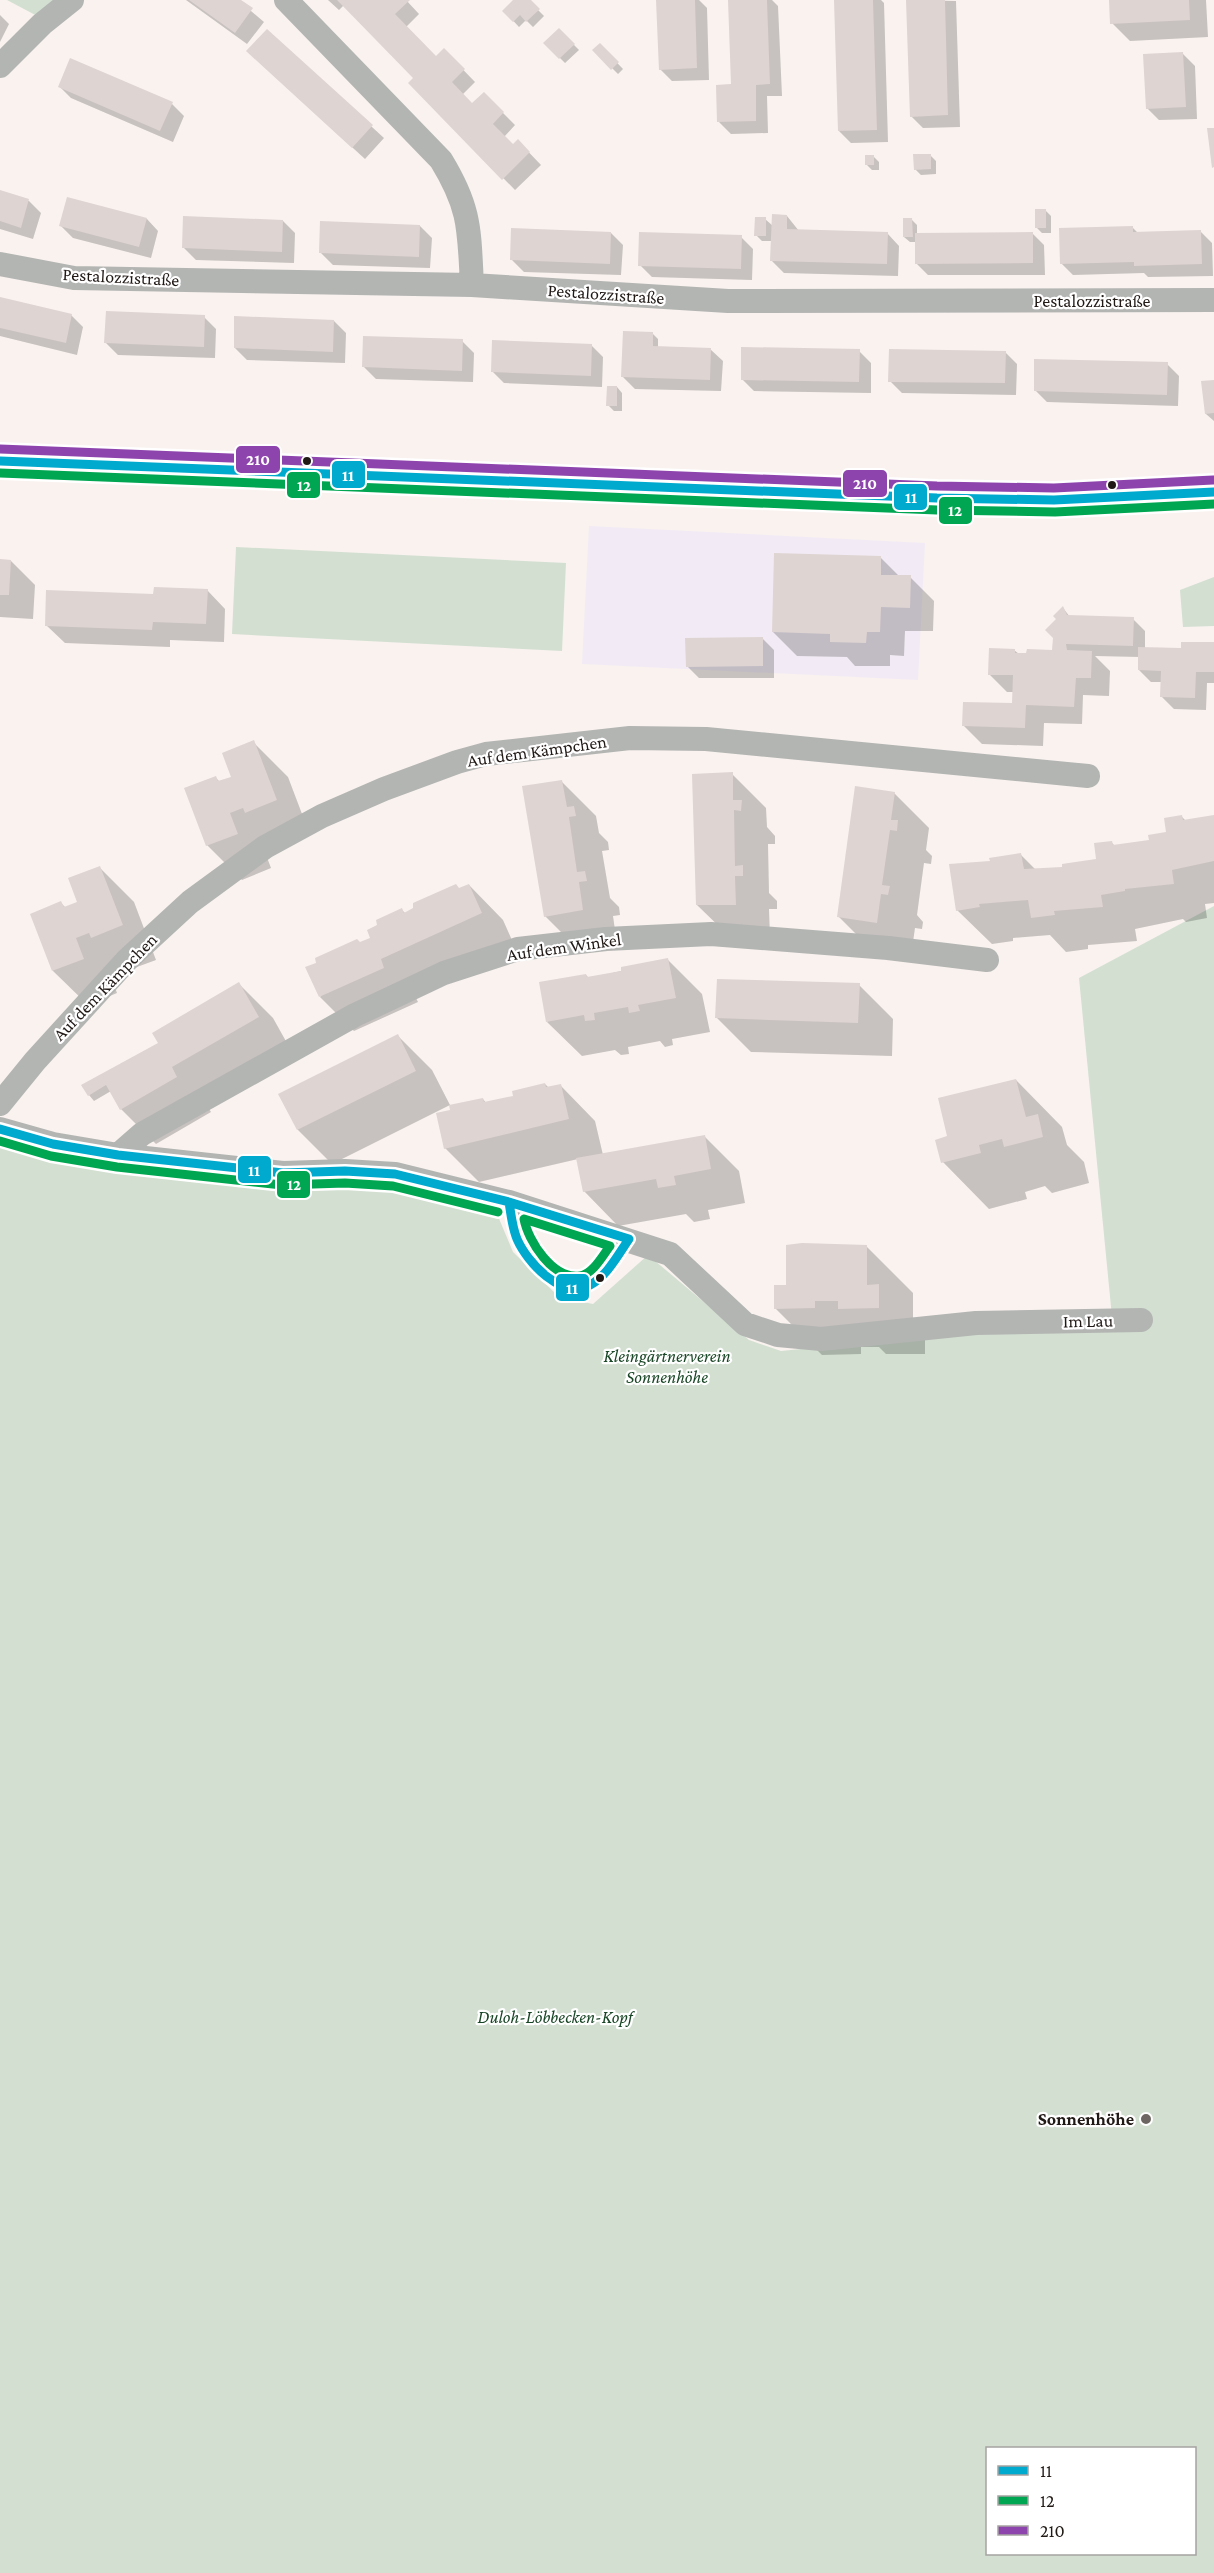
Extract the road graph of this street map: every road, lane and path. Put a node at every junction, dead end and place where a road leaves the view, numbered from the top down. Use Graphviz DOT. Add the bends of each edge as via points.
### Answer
graph roads {
  1 [pos="72,0"];
  2 [pos="286,0"];
  3 [pos="0,66"];
  4 [pos="0,264"];
  5 [pos="472,285"];
  6 [pos="1214,300"];
  7 [pos="0,461"];
  8 [pos="1214,492"];
  9 [pos="1088,776"];
  10 [pos="987,960"];
  11 [pos="0,1104"];
  12 [pos="0,1129"];
  13 [pos="118,1155"];
  14 [pos="1141,1320"];
  1 -- 3 [label="street"];
  2 -- 5 [label="street" via="441,160 459,190 468,218"];
  4 -- 5 [label="street, Pestalozzistraße" via="74,278"];
  5 -- 6 [label="street, Pestalozzistraße" via="728,302"];
  7 -- 8 [label="main road" via="937,498 1054,500"];
  9 -- 11 [label="street, Auf dem Kämpchen" via="706,739 630,738 486,754 457,762 322,816 265,848 190,902 127,960"];
  10 -- 13 [label="street, Auf dem Winkel" via="711,934 606,939 518,949 444,973 355,1015 142,1134"];
  12 -- 13 [label="street, Im Lau" via="53,1144"];
  13 -- 14 [label="street, Im Lau" via="283,1173 395,1174 509,1202 670,1254 745,1324 778,1335 821,1339 976,1323"];
}
